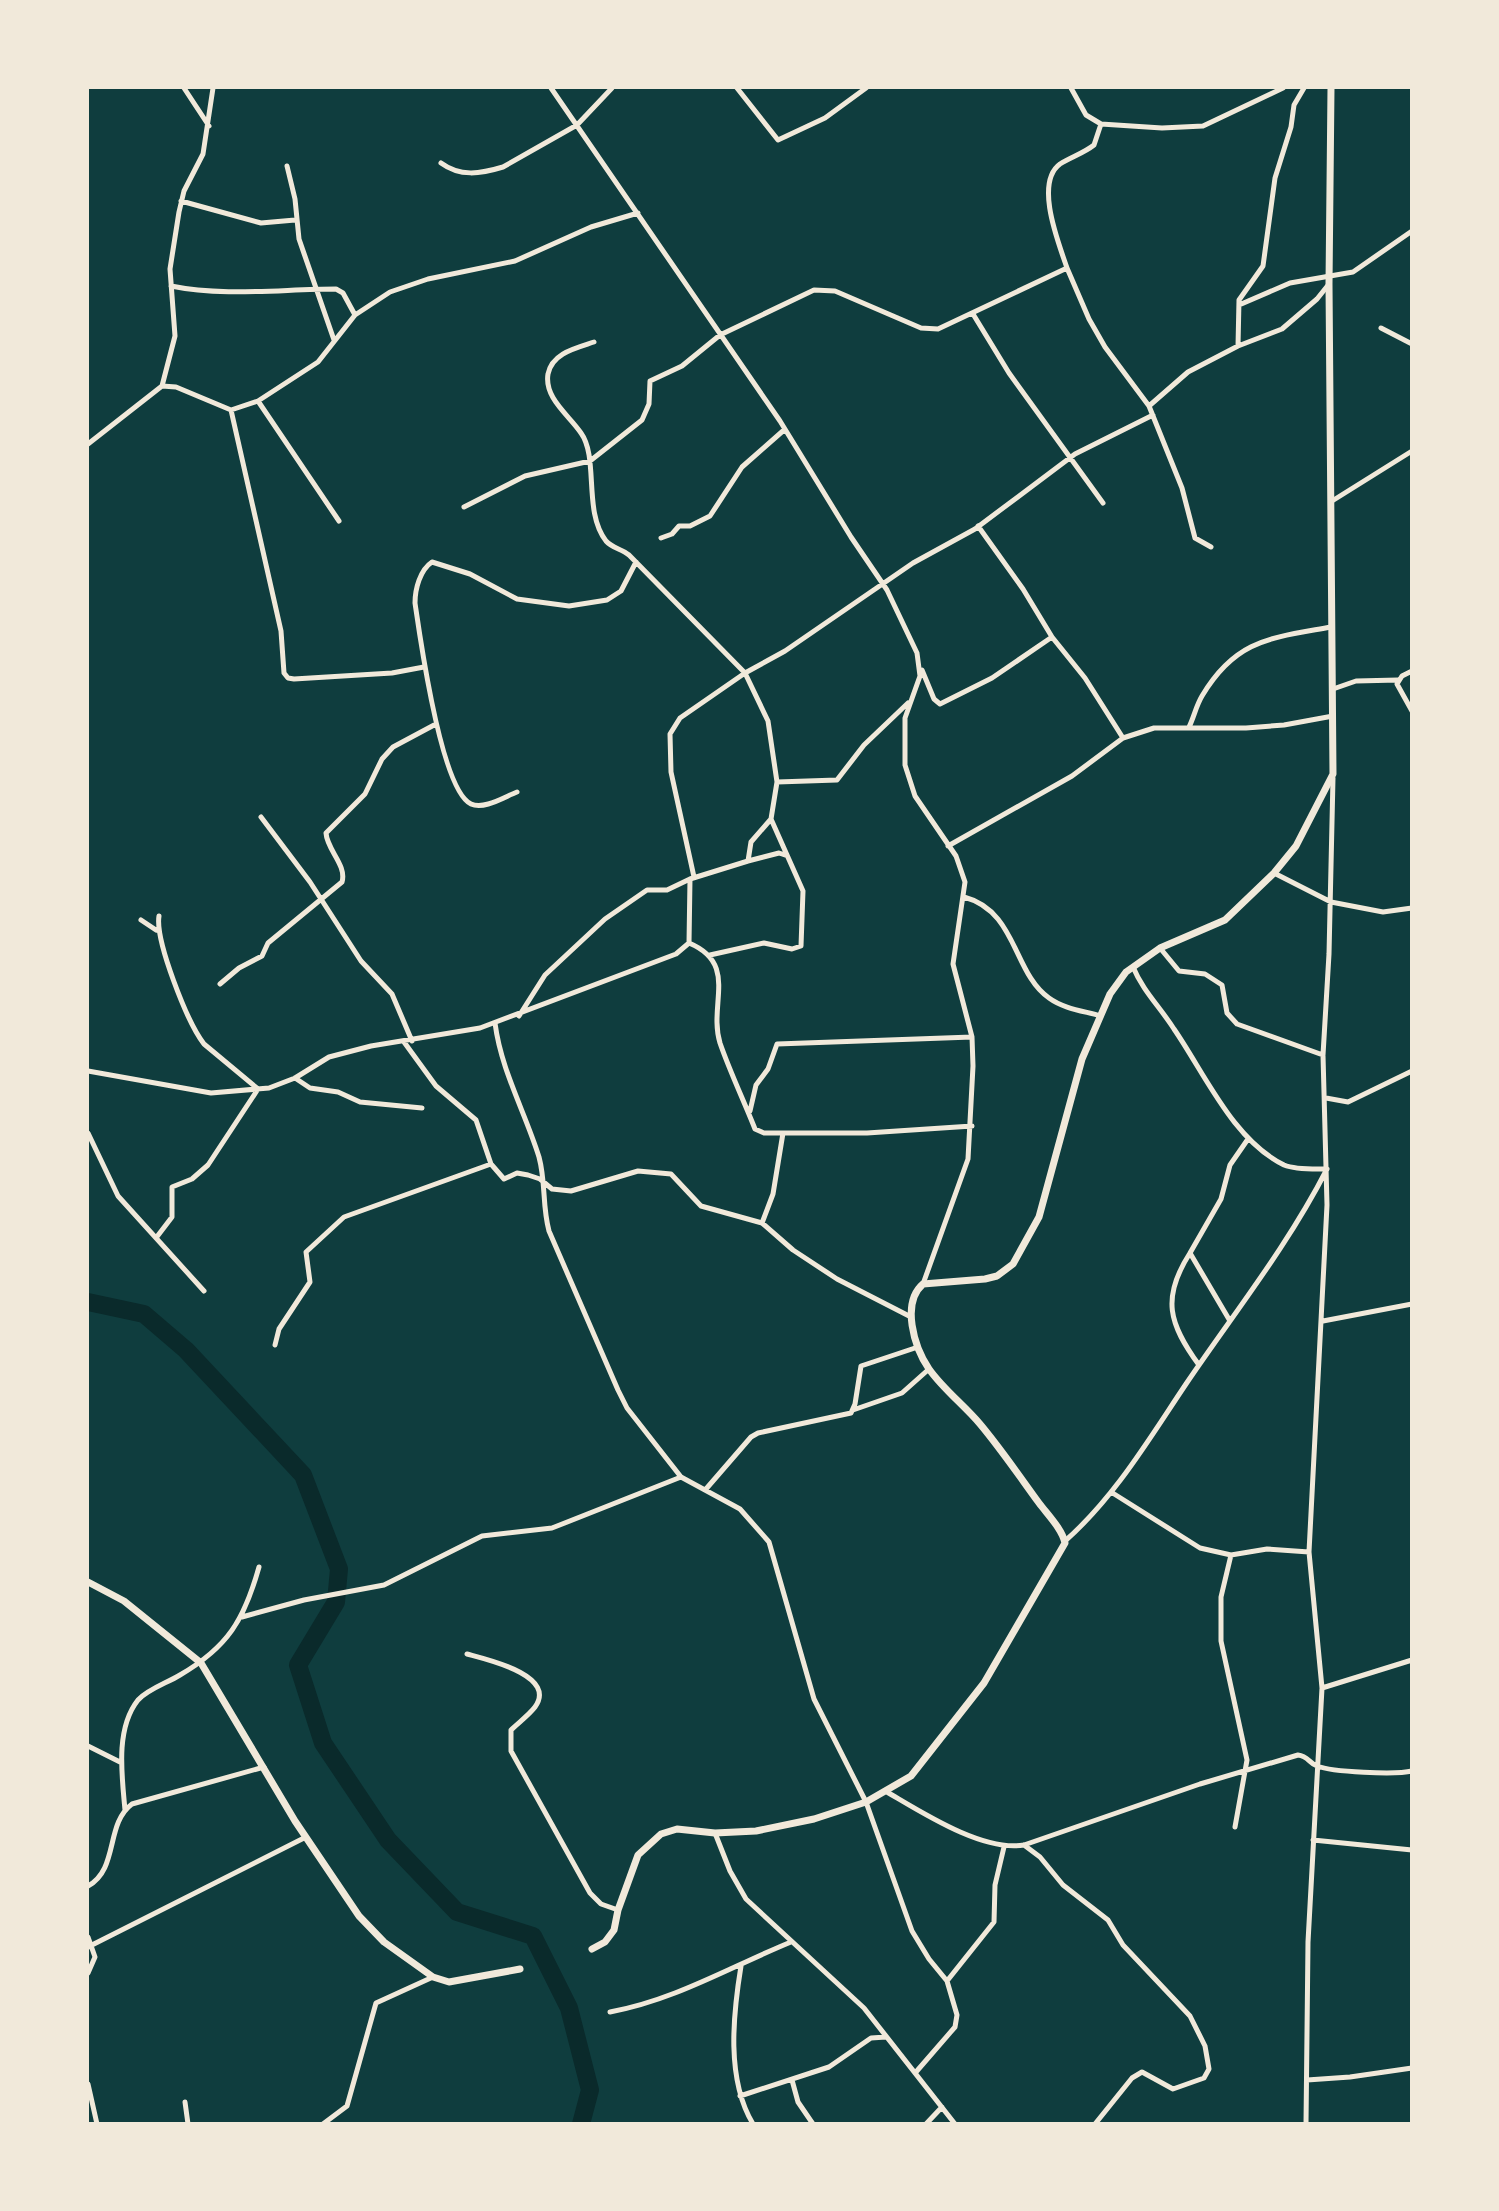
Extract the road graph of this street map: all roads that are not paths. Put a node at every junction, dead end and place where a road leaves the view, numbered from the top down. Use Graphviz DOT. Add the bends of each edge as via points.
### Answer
graph roads {
  1 [pos="184,88"];
  2 [pos="213,88"];
  3 [pos="551,88"];
  4 [pos="612,88"];
  5 [pos="737,88"];
  6 [pos="866,88"];
  7 [pos="1071,88"];
  8 [pos="1283,88"];
  9 [pos="1304,88"];
  10 [pos="1331,88"];
  11 [pos="1101,124"];
  12 [pos="576,125"];
  13 [pos="209,126"];
  14 [pos="441,163"];
  15 [pos="287,166"];
  16 [pos="181,201"];
  17 [pos="638,213"];
  18 [pos="295,220"];
  19 [pos="1412,232"];
  20 [pos="1067,268"];
  21 [pos="1329,274"];
  22 [pos="1329,284"];
  23 [pos="171,286"];
  24 [pos="314,290"];
  25 [pos="1239,305"];
  26 [pos="973,314"];
  27 [pos="355,315"];
  28 [pos="1381,328"];
  29 [pos="720,335"];
  30 [pos="334,340"];
  31 [pos="594,342"];
  32 [pos="1412,344"];
  33 [pos="1238,346"];
  34 [pos="162,386"];
  35 [pos="258,401"];
  36 [pos="1149,405"];
  37 [pos="232,410"];
  38 [pos="1153,415"];
  39 [pos="785,430"];
  40 [pos="88,444"];
  41 [pos="1412,451"];
  42 [pos="1068,458"];
  43 [pos="590,461"];
  44 [pos="1332,501"];
  45 [pos="1103,503"];
  46 [pos="464,507"];
  47 [pos="339,521"];
  48 [pos="978,526"];
  49 [pos="661,538"];
  50 [pos="1211,547"];
  51 [pos="636,562"];
  52 [pos="883,583"];
  53 [pos="1331,627"];
  54 [pos="1052,637"];
  55 [pos="424,667"];
  56 [pos="921,667"];
  57 [pos="1411,671"];
  58 [pos="745,673"];
  59 [pos="1398,680"];
  60 [pos="1333,689"];
  61 [pos="908,703"];
  62 [pos="1412,711"];
  63 [pos="1334,716"];
  64 [pos="436,724"];
  65 [pos="1189,727"];
  66 [pos="1123,738"];
  67 [pos="1333,774"];
  68 [pos="777,782"];
  69 [pos="517,792"];
  70 [pos="261,817"];
  71 [pos="771,818"];
  72 [pos="948,846"];
  73 [pos="785,855"];
  74 [pos="748,861"];
  75 [pos="1275,873"];
  76 [pos="692,878"];
  77 [pos="964,897"];
  78 [pos="321,899"];
  79 [pos="1331,902"];
  80 [pos="1412,908"];
  81 [pos="159,916"];
  82 [pos="141,920"];
  83 [pos="156,930"];
  84 [pos="689,943"];
  85 [pos="1160,948"];
  86 [pos="710,955"];
  87 [pos="1133,967"];
  88 [pos="220,984"];
  89 [pos="519,1016"];
  90 [pos="1101,1016"];
  91 [pos="495,1023"];
  92 [pos="972,1037"];
  93 [pos="412,1041"];
  94 [pos="404,1042"];
  95 [pos="1323,1055"];
  96 [pos="88,1071"];
  97 [pos="1412,1071"];
  98 [pos="295,1079"];
  99 [pos="258,1090"];
  100 [pos="1326,1098"];
  101 [pos="422,1108"];
  102 [pos="750,1111"];
  103 [pos="972,1126"];
  104 [pos="88,1133"];
  105 [pos="783,1133"];
  106 [pos="1248,1139"];
  107 [pos="491,1164"];
  108 [pos="1327,1170"];
  109 [pos="545,1184"];
  110 [pos="762,1223"];
  111 [pos="156,1238"];
  112 [pos="1190,1253"];
  113 [pos="923,1283"];
  114 [pos="204,1291"];
  115 [pos="1412,1304"];
  116 [pos="911,1317"];
  117 [pos="1230,1321"];
  118 [pos="1323,1321"];
  119 [pos="275,1345"];
  120 [pos="918,1347"];
  121 [pos="1199,1365"];
  122 [pos="929,1369"];
  123 [pos="853,1410"];
  124 [pos="681,1477"];
  125 [pos="706,1489"];
  126 [pos="1111,1492"];
  127 [pos="1065,1541"];
  128 [pos="1309,1552"];
  129 [pos="1231,1555"];
  130 [pos="259,1567"];
  131 [pos="88,1581"];
  132 [pos="242,1618"];
  133 [pos="467,1654"];
  134 [pos="1412,1660"];
  135 [pos="201,1663"];
  136 [pos="1322,1688"];
  137 [pos="88,1746"];
  138 [pos="120,1762"];
  139 [pos="1316,1766"];
  140 [pos="264,1767"];
  141 [pos="1246,1771"];
  142 [pos="1412,1771"];
  143 [pos="887,1792"];
  144 [pos="866,1802"];
  145 [pos="125,1810"];
  146 [pos="1235,1827"];
  147 [pos="715,1832"];
  148 [pos="306,1837"];
  149 [pos="1312,1840"];
  150 [pos="1024,1844"];
  151 [pos="1004,1847"];
  152 [pos="1412,1850"];
  153 [pos="88,1886"];
  154 [pos="618,1910"];
  155 [pos="88,1937"];
  156 [pos="791,1942"];
  157 [pos="89,1947"];
  158 [pos="592,1949"];
  159 [pos="741,1965"];
  160 [pos="520,1969"];
  161 [pos="88,1973"];
  162 [pos="433,1977"];
  163 [pos="947,1981"];
  164 [pos="610,2012"];
  165 [pos="886,2037"];
  166 [pos="1412,2068"];
  167 [pos="916,2072"];
  168 [pos="792,2080"];
  169 [pos="1307,2080"];
  170 [pos="88,2084"];
  171 [pos="740,2096"];
  172 [pos="185,2102"];
  173 [pos="942,2107"];
  174 [pos="97,2123"];
  175 [pos="188,2123"];
  176 [pos="323,2123"];
  177 [pos="753,2123"];
  178 [pos="813,2123"];
  179 [pos="926,2123"];
  180 [pos="955,2123"];
  181 [pos="1095,2123"];
  182 [pos="1306,2123"];
  1 -- 13 [label="street"];
  2 -- 13 [label="street"];
  3 -- 12 [label="street"];
  4 -- 12 [label="street"];
  5 -- 6 [label="street" via="778,140 825,118"];
  7 -- 11 [label="street" via="1086,115"];
  8 -- 11 [label="street" via="1203,126"];
  9 -- 25 [label="street" via="1294,105 1275,178 1263,266 1241,294"];
  10 -- 21 [label="street"];
  11 -- 20 [label="street" via="1094,145 1060,164 1049,185 1050,208"];
  12 -- 14 [label="street" via="490,171 454,172"];
  12 -- 17 [label="street"];
  13 -- 16 [label="street" via="200,163"];
  15 -- 18 [label="street" via="297,208"];
  16 -- 18 [label="street" via="261,223"];
  16 -- 23 [label="street"];
  17 -- 27 [label="street" via="590,227 514,261 390,292"];
  17 -- 29 [label="street"];
  18 -- 24 [label="street"];
  19 -- 21 [label="street" via="1353,272"];
  20 -- 26 [label="street"];
  20 -- 36 [label="street" via="1105,347"];
  21 -- 22 [label="street"];
  21 -- 25 [label="street" via="1290,283"];
  22 -- 33 [label="street" via="1282,329"];
  22 -- 44 [label="street"];
  23 -- 24 [label="street"];
  23 -- 34 [label="street" via="175,337"];
  24 -- 27 [label="street" via="339,289"];
  24 -- 30 [label="street"];
  25 -- 33 [label="street"];
  26 -- 29 [label="street" via="930,329 824,289"];
  26 -- 42 [label="street"];
  27 -- 30 [label="street"];
  28 -- 32 [label="street"];
  29 -- 39 [label="street"];
  29 -- 43 [label="street" via="682,366 650,381 649,404 642,420"];
  30 -- 35 [label="street" via="318,362"];
  31 -- 43 [label="street" via="556,358 548,375 554,399 586,441"];
  33 -- 36 [label="street" via="1188,372"];
  34 -- 37 [label="street" via="176,387"];
  34 -- 40 [label="street"];
  35 -- 37 [label="street"];
  35 -- 47 [label="street"];
  36 -- 38 [label="street"];
  37 -- 55 [label="street" via="288,678"];
  38 -- 42 [label="street"];
  38 -- 50 [label="street" via="1182,488 1195,538"];
  39 -- 49 [label="street" via="742,467 709,516 690,526 678,526"];
  39 -- 52 [label="street"];
  41 -- 44 [label="street"];
  42 -- 45 [label="street"];
  42 -- 48 [label="street"];
  43 -- 46 [label="street" via="524,476"];
  43 -- 51 [label="street" via="592,499 603,536"];
  44 -- 53 [label="street"];
  48 -- 52 [label="street"];
  48 -- 54 [label="street"];
  51 -- 55 [label="street" via="621,591 607,600 569,606 517,599 461,570 429,563 415,597"];
  51 -- 58 [label="street"];
  52 -- 56 [label="street"];
  52 -- 58 [label="street"];
  53 -- 60 [label="street"];
  53 -- 65 [label="street" via="1249,646 1234,656 1204,692"];
  54 -- 56 [label="street" via="992,678 940,704"];
  54 -- 66 [label="street"];
  55 -- 64 [label="street"];
  56 -- 61 [label="street"];
  57 -- 59 [label="street"];
  58 -- 68 [label="street" via="768,721"];
  58 -- 76 [label="street" via="680,718 670,734 671,772"];
  59 -- 60 [label="street" via="1356,681"];
  59 -- 62 [label="street" via="1399,691"];
  60 -- 63 [label="street"];
  61 -- 68 [label="street" via="864,745 837,780"];
  61 -- 72 [label="street" via="905,765 915,796"];
  63 -- 65 [label="street" via="1284,726"];
  63 -- 67 [label="street"];
  64 -- 69 [label="street" via="456,786 468,803 482,805"];
  64 -- 78 [label="street" via="393,747 365,794 326,832 344,878"];
  65 -- 66 [label="street" via="1154,728"];
  66 -- 72 [label="street" via="1072,776"];
  67 -- 75 [label="street" via="1296,846"];
  67 -- 79 [label="street"];
  68 -- 71 [label="street"];
  70 -- 78 [label="street"];
  71 -- 73 [label="street"];
  71 -- 74 [label="street" via="751,842"];
  72 -- 77 [label="street" via="961,866"];
  73 -- 74 [label="street"];
  73 -- 86 [label="street" via="804,898 800,946 764,943"];
  74 -- 76 [label="street"];
  75 -- 79 [label="street"];
  75 -- 85 [label="street" via="1224,920"];
  76 -- 84 [label="street"];
  76 -- 89 [label="street" via="667,890 647,890 605,919 545,975"];
  77 -- 90 [label="street" via="984,906 1000,921 1044,994 1057,1003"];
  77 -- 92 [label="street" via="953,964"];
  78 -- 88 [label="street" via="268,943 262,956"];
  78 -- 93 [label="street" via="361,961 392,994"];
  79 -- 80 [label="street" via="1383,912"];
  79 -- 95 [label="street"];
  81 -- 83 [label="street"];
  82 -- 83 [label="street"];
  83 -- 99 [label="street" via="200,1040"];
  84 -- 86 [label="street"];
  84 -- 89 [label="street" via="676,954"];
  85 -- 87 [label="street"];
  85 -- 95 [label="street" via="1179,971 1205,974 1222,985 1227,1013 1237,1024"];
  86 -- 102 [label="street" via="720,983 716,1027"];
  87 -- 90 [label="street" via="1110,993"];
  87 -- 106 [label="street" via="1141,987 1173,1026"];
  89 -- 91 [label="street"];
  90 -- 113 [label="street" via="1082,1059 1039,1217 1016,1261 997,1276"];
  91 -- 93 [label="street"];
  91 -- 109 [label="street"];
  92 -- 102 [label="street" via="777,1044 756,1085"];
  92 -- 103 [label="street"];
  93 -- 94 [label="street"];
  94 -- 98 [label="street" via="329,1057"];
  94 -- 107 [label="street" via="436,1086 475,1120"];
  95 -- 100 [label="street"];
  96 -- 99 [label="street" via="211,1093"];
  97 -- 100 [label="street" via="1348,1102"];
  98 -- 99 [label="street"];
  98 -- 101 [label="street" via="360,1102"];
  99 -- 111 [label="street" via="208,1164 192,1179 172,1188 172,1217"];
  100 -- 108 [label="street"];
  102 -- 105 [label="street" via="755,1129"];
  103 -- 105 [label="street"];
  103 -- 113 [label="street" via="964,1175"];
  104 -- 111 [label="street" via="118,1196"];
  105 -- 110 [label="street" via="775,1184"];
  106 -- 108 [label="street" via="1285,1165"];
  106 -- 112 [label="street" via="1230,1165 1221,1199"];
  107 -- 109 [label="street" via="504,1179 519,1174 534,1176"];
  107 -- 119 [label="street" via="339,1220 306,1252 310,1282 279,1329"];
  108 -- 117 [label="street" via="1287,1241"];
  108 -- 118 [label="street"];
  109 -- 110 [label="street" via="556,1190 579,1191 638,1171 663,1173 676,1178 701,1206"];
  109 -- 124 [label="street" via="543,1211 549,1231 613,1380 627,1408"];
  110 -- 116 [label="street" via="820,1269"];
  111 -- 114 [label="street"];
  112 -- 117 [label="street"];
  112 -- 121 [label="street" via="1178,1275 1170,1309"];
  113 -- 116 [label="street" via="912,1302"];
  115 -- 118 [label="street"];
  116 -- 120 [label="street"];
  117 -- 121 [label="street"];
  118 -- 128 [label="street"];
  120 -- 122 [label="street"];
  120 -- 123 [label="street" via="861,1366"];
  121 -- 126 [label="street"];
  122 -- 123 [label="street" via="902,1393"];
  122 -- 127 [label="street" via="981,1425"];
  123 -- 125 [label="street" via="758,1433"];
  124 -- 125 [label="street"];
  124 -- 132 [label="street" via="552,1528 482,1536 384,1585"];
  125 -- 144 [label="street" via="740,1509 768,1542 814,1699"];
  126 -- 127 [label="street"];
  126 -- 129 [label="street" via="1200,1548"];
  127 -- 143 [label="street" via="984,1683 911,1776"];
  128 -- 129 [label="street" via="1267,1549"];
  128 -- 136 [label="street"];
  129 -- 141 [label="street" via="1221,1597 1221,1642"];
  130 -- 132 [label="street"];
  131 -- 135 [label="street" via="124,1601"];
  132 -- 135 [label="street"];
  133 -- 154 [label="street" via="523,1672 534,1685 536,1706 511,1730 511,1751 590,1893 601,1904"];
  134 -- 136 [label="street"];
  135 -- 138 [label="street" via="139,1699"];
  135 -- 140 [label="street"];
  136 -- 139 [label="street"];
  137 -- 138 [label="street"];
  138 -- 145 [label="street"];
  139 -- 141 [label="street" via="1298,1755"];
  139 -- 142 [label="street"];
  139 -- 149 [label="street"];
  140 -- 145 [label="street" via="141,1801"];
  140 -- 148 [label="street"];
  141 -- 146 [label="street"];
  141 -- 150 [label="street"];
  143 -- 144 [label="street"];
  143 -- 151 [label="street" via="985,1842"];
  144 -- 147 [label="street" via="756,1831"];
  144 -- 163 [label="street" via="912,1931"];
  145 -- 153 [label="street" via="102,1874"];
  147 -- 154 [label="street" via="677,1829 649,1842 638,1855"];
  147 -- 156 [label="street" via="746,1899"];
  148 -- 157 [label="street"];
  148 -- 162 [label="street" via="359,1916 384,1942"];
  149 -- 152 [label="street"];
  149 -- 169 [label="street"];
  150 -- 151 [label="street"];
  150 -- 181 [label="street" via="1063,1885 1108,1920 1123,1945 1190,2016 1205,2046 1209,2069 1204,2078 1173,2089 1142,2072"];
  151 -- 163 [label="street" via="995,1885 994,1922"];
  154 -- 158 [label="street" via="614,1930 606,1942"];
  155 -- 157 [label="street"];
  156 -- 159 [label="street"];
  156 -- 165 [label="street" via="864,2008"];
  157 -- 161 [label="street" via="94,1962"];
  159 -- 164 [label="street" via="646,2005"];
  159 -- 171 [label="street" via="735,2032"];
  160 -- 162 [label="street" via="449,1982"];
  162 -- 176 [label="street" via="376,2003 347,2106"];
  163 -- 167 [label="street" via="957,2015 955,2027"];
  165 -- 167 [label="street"];
  165 -- 168 [label="street" via="871,2038 840,2062"];
  166 -- 169 [label="street"];
  167 -- 173 [label="street"];
  168 -- 171 [label="street"];
  168 -- 178 [label="street" via="798,2102"];
  169 -- 182 [label="street"];
  170 -- 174 [label="street"];
  171 -- 177 [label="street"];
  172 -- 175 [label="street"];
  173 -- 179 [label="street"];
  173 -- 180 [label="street"];
}
